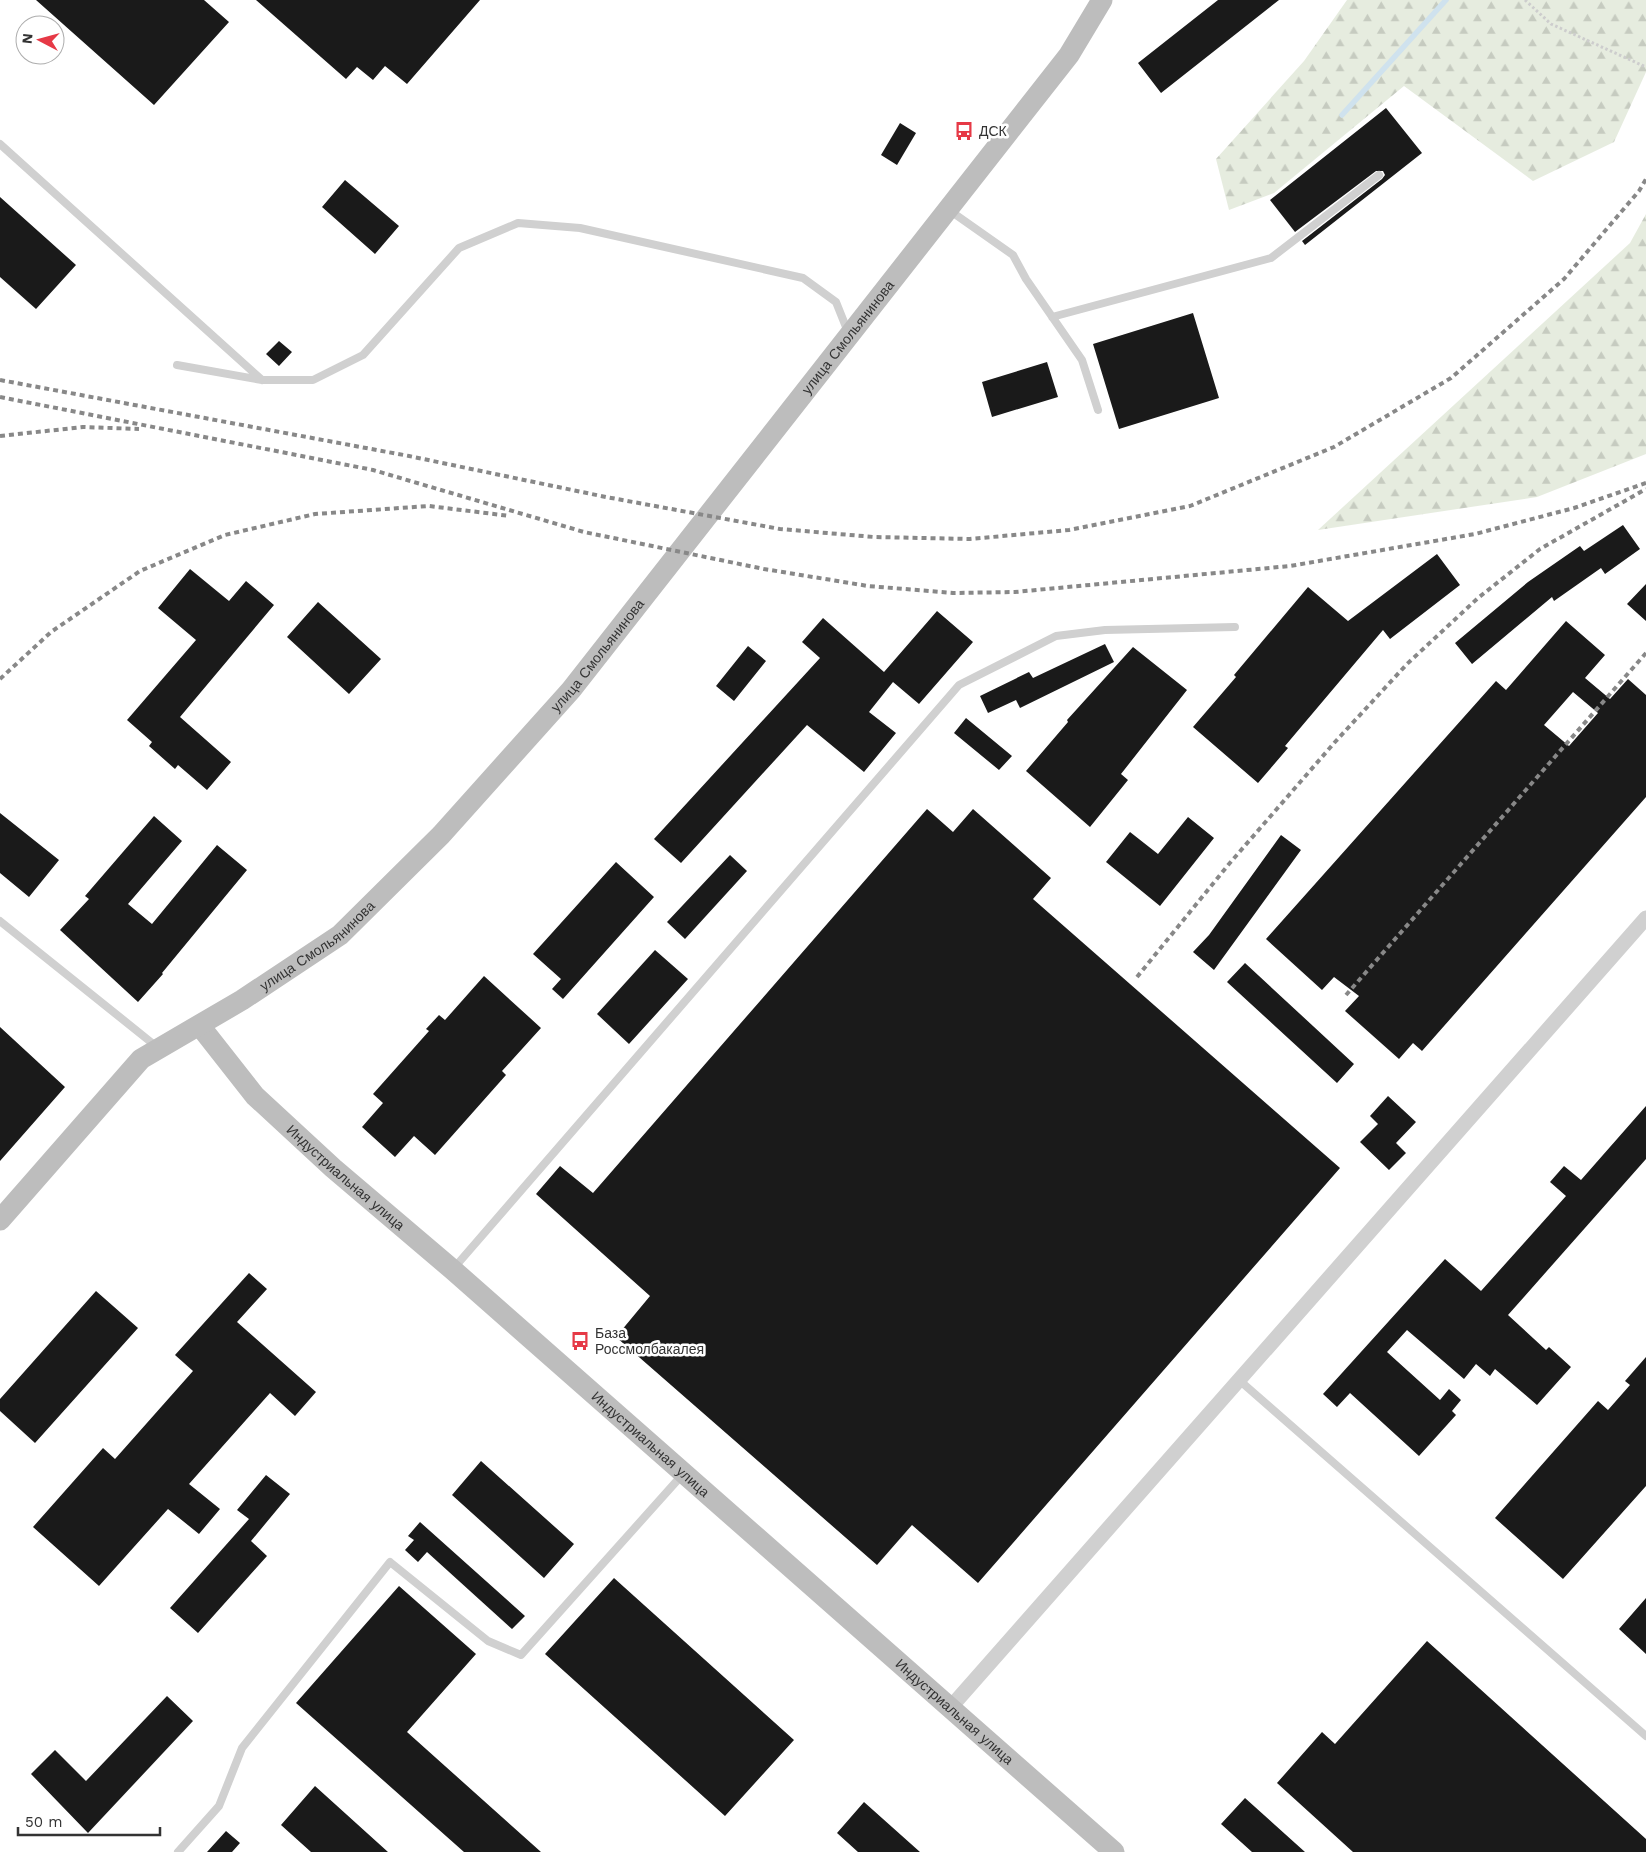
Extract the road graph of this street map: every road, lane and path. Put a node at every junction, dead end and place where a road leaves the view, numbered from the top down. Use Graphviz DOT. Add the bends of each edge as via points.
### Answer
graph roads {
  1 [pos="1102,0"];
  2 [pos="1525,0"];
  3 [pos="1646,68"];
  4 [pos="0,144"];
  5 [pos="1379,175"];
  6 [pos="947,209"];
  7 [pos="1052,317"];
  8 [pos="849,334"];
  9 [pos="177,365"];
  10 [pos="262,380"];
  11 [pos="1098,410"];
  12 [pos="1236,627"];
  13 [pos="1646,918"];
  14 [pos="0,921"];
  15 [pos="200,1026"];
  16 [pos="158,1048"];
  17 [pos="0,1220"];
  18 [pos="453,1270"];
  19 [pos="1239,1380"];
  20 [pos="684,1473"];
  21 [pos="950,1708"];
  22 [pos="1646,1736"];
  23 [pos="178,1852"];
  24 [pos="1114,1852"];
  1 -- 6 [label="street, улица Смольянинова" via="1068,55"];
  2 -- 3 [label="path" via="1551,24"];
  4 -- 10 [label="lane"];
  5 -- 7 [label="lane" via="1271,258"];
  6 -- 7 [label="lane" via="1013,255"];
  6 -- 8 [label="street, улица Смольянинова"];
  7 -- 11 [label="lane" via="1082,360"];
  8 -- 10 [label="lane" via="836,302 803,278 580,228 518,223 459,248 363,355 313,380"];
  8 -- 15 [label="street, улица Смольянинова" via="572,690 441,835 340,935"];
  9 -- 10 [label="lane"];
  12 -- 18 [label="lane" via="1105,630 1056,636 960,685"];
  13 -- 19 [label="street"];
  14 -- 16 [label="lane"];
  15 -- 16 [label="street, улица Смольянинова"];
  15 -- 18 [label="street, Индустриальная улица" via="255,1096 333,1168"];
  16 -- 17 [label="street, улица Смольянинова" via="141,1059"];
  18 -- 20 [label="street, Индустриальная улица"];
  19 -- 21 [label="street"];
  19 -- 22 [label="lane"];
  20 -- 21 [label="street, Индустриальная улица"];
  20 -- 23 [label="lane" via="521,1655 488,1641 390,1562 242,1748 219,1806"];
  21 -- 24 [label="street, Индустриальная улица"];
}
